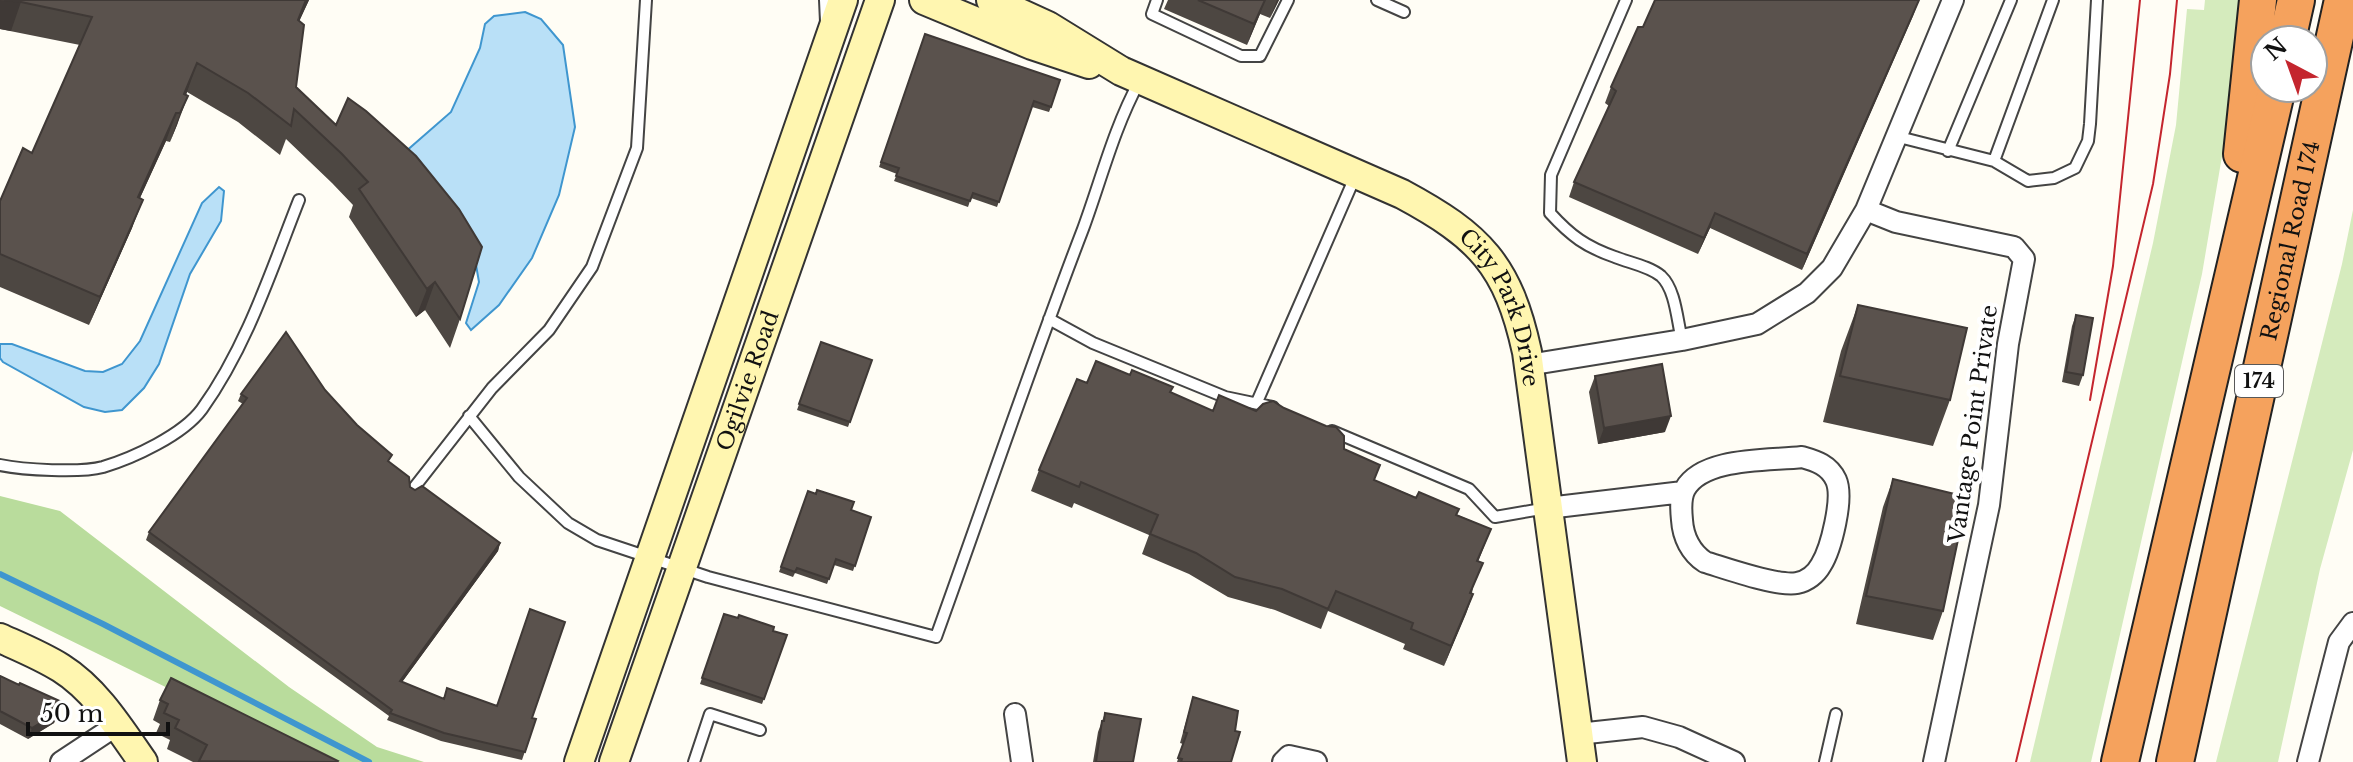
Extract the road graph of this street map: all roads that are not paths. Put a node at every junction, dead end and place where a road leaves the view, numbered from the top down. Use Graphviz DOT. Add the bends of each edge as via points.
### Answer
graph roads {
  1 [pos="646,0"];
  2 [pos="825,0"];
  3 [pos="843,0"];
  4 [pos="880,0"];
  5 [pos="924,0"];
  6 [pos="1157,0"];
  7 [pos="1288,0"];
  8 [pos="1377,0"];
  9 [pos="1626,0"];
  10 [pos="1953,0"];
  11 [pos="2011,0"];
  12 [pos="2053,0"];
  13 [pos="2097,0"];
  14 [pos="2258,0"];
  15 [pos="2296,0"];
  16 [pos="2343,0"];
  17 [pos="994,1"];
  18 [pos="1404,12"];
  19 [pos="2291,24"];
  20 [pos="828,44"];
  21 [pos="1130,76"];
  22 [pos="2273,104"];
  23 [pos="1895,136"];
  24 [pos="1948,151"];
  25 [pos="1994,161"];
  26 [pos="1356,174"];
  27 [pos="299,200"];
  28 [pos="1866,210"];
  29 [pos="1049,319"];
  30 [pos="1682,340"];
  31 [pos="1528,365"];
  32 [pos="1257,402"];
  33 [pos="1289,413"];
  34 [pos="469,416"];
  35 [pos="1324,427"];
  36 [pos="2192,445"];
  37 [pos="0,465"];
  38 [pos="1688,486"];
  39 [pos="413,489"];
  40 [pos="1548,508"];
  41 [pos="648,559"];
  42 [pos="681,570"];
  43 [pos="2353,623"];
  44 [pos="0,638"];
  45 [pos="1015,714"];
  46 [pos="1836,714"];
  47 [pos="117,725"];
  48 [pos="760,730"];
  49 [pos="1578,734"];
  50 [pos="1312,760"];
  51 [pos="61,762"];
  52 [pos="143,762"];
  53 [pos="579,762"];
  54 [pos="614,762"];
  55 [pos="694,762"];
  56 [pos="1022,762"];
  57 [pos="1283,762"];
  58 [pos="1582,762"];
  59 [pos="1734,762"];
  60 [pos="1825,762"];
  61 [pos="1934,762"];
  62 [pos="2120,762"];
  63 [pos="2175,762"];
  64 [pos="2308,762"];
  1 -- 34 [label="lane" via="637,148 592,267 549,330"];
  2 -- 20 [label="lane"];
  3 -- 20 [label="main road, Ogilvie Road"];
  4 -- 42 [label="main road, Ogilvie Road"];
  5 -- 21 [label="main road, City Park Drive" via="1032,45"];
  6 -- 7 [label="lane" via="1152,14 1241,56 1260,56"];
  8 -- 18 [label="lane"];
  9 -- 30 [label="lane" via="1551,175 1550,213 1589,247 1662,277 1673,297"];
  10 -- 23 [label="street"];
  11 -- 24 [label="lane"];
  12 -- 25 [label="lane"];
  13 -- 25 [label="lane" via="2089,133 2075,168 2054,178 2028,181"];
  14 -- 36 [label="highway" via="2238,183"];
  15 -- 19 [label="highway"];
  16 -- 63 [label="highway, Regional Road 174 / 174"];
  17 -- 21 [label="main road, City Park Drive" via="1048,26"];
  20 -- 41 [label="main road, Ogilvie Road"];
  21 -- 26 [label="main road, City Park Drive"];
  21 -- 29 [label="lane" via="1098,190"];
  22 -- 36 [label="highway, Regional Road 174 / 174"];
  23 -- 24 [label="lane"];
  23 -- 28 [label="street"];
  24 -- 25 [label="lane"];
  26 -- 31 [label="main road, City Park Drive" via="1431,210 1491,260 1518,313"];
  26 -- 32 [label="lane"];
  27 -- 37 [label="lane" via="243,341 200,412 173,434 100,468 21,470"];
  28 -- 30 [label="street" via="1832,268 1792,305 1757,324"];
  28 -- 61 [label="street, Vantage Point Private" via="1896,222 2014,247 2024,259 1989,505"];
  29 -- 32 [label="lane" via="1093,343 1225,397"];
  29 -- 42 [label="lane" via="936,637"];
  30 -- 31 [label="street"];
  31 -- 40 [label="main road, City Park Drive"];
  32 -- 33 [label="lane"];
  34 -- 39 [label="lane"];
  34 -- 41 [label="lane" via="519,477 568,523"];
  35 -- 40 [label="lane" via="1469,489 1495,517"];
  36 -- 62 [label="highway, Regional Road 174 / 174"];
  38 -- 38 [label="street" via="1713,467 1816,460 1839,488 1821,566 1812,576 1790,584 1705,562 1682,529"];
  38 -- 40 [label="street"];
  40 -- 49 [label="main road, City Park Drive"];
  41 -- 42 [label="lane"];
  41 -- 53 [label="main road, Ogilvie Road"];
  42 -- 54 [label="main road, Ogilvie Road"];
  43 -- 64 [label="street" via="2339,642"];
  44 -- 47 [label="main road" via="63,669"];
  45 -- 56 [label="street"];
  46 -- 60 [label="lane"];
  47 -- 51 [label="street"];
  47 -- 52 [label="main road"];
  48 -- 55 [label="lane" via="710,714"];
  49 -- 58 [label="main road, City Park Drive"];
  49 -- 59 [label="street" via="1643,727"];
  50 -- 57 [label="street" via="1289,756"];
}
